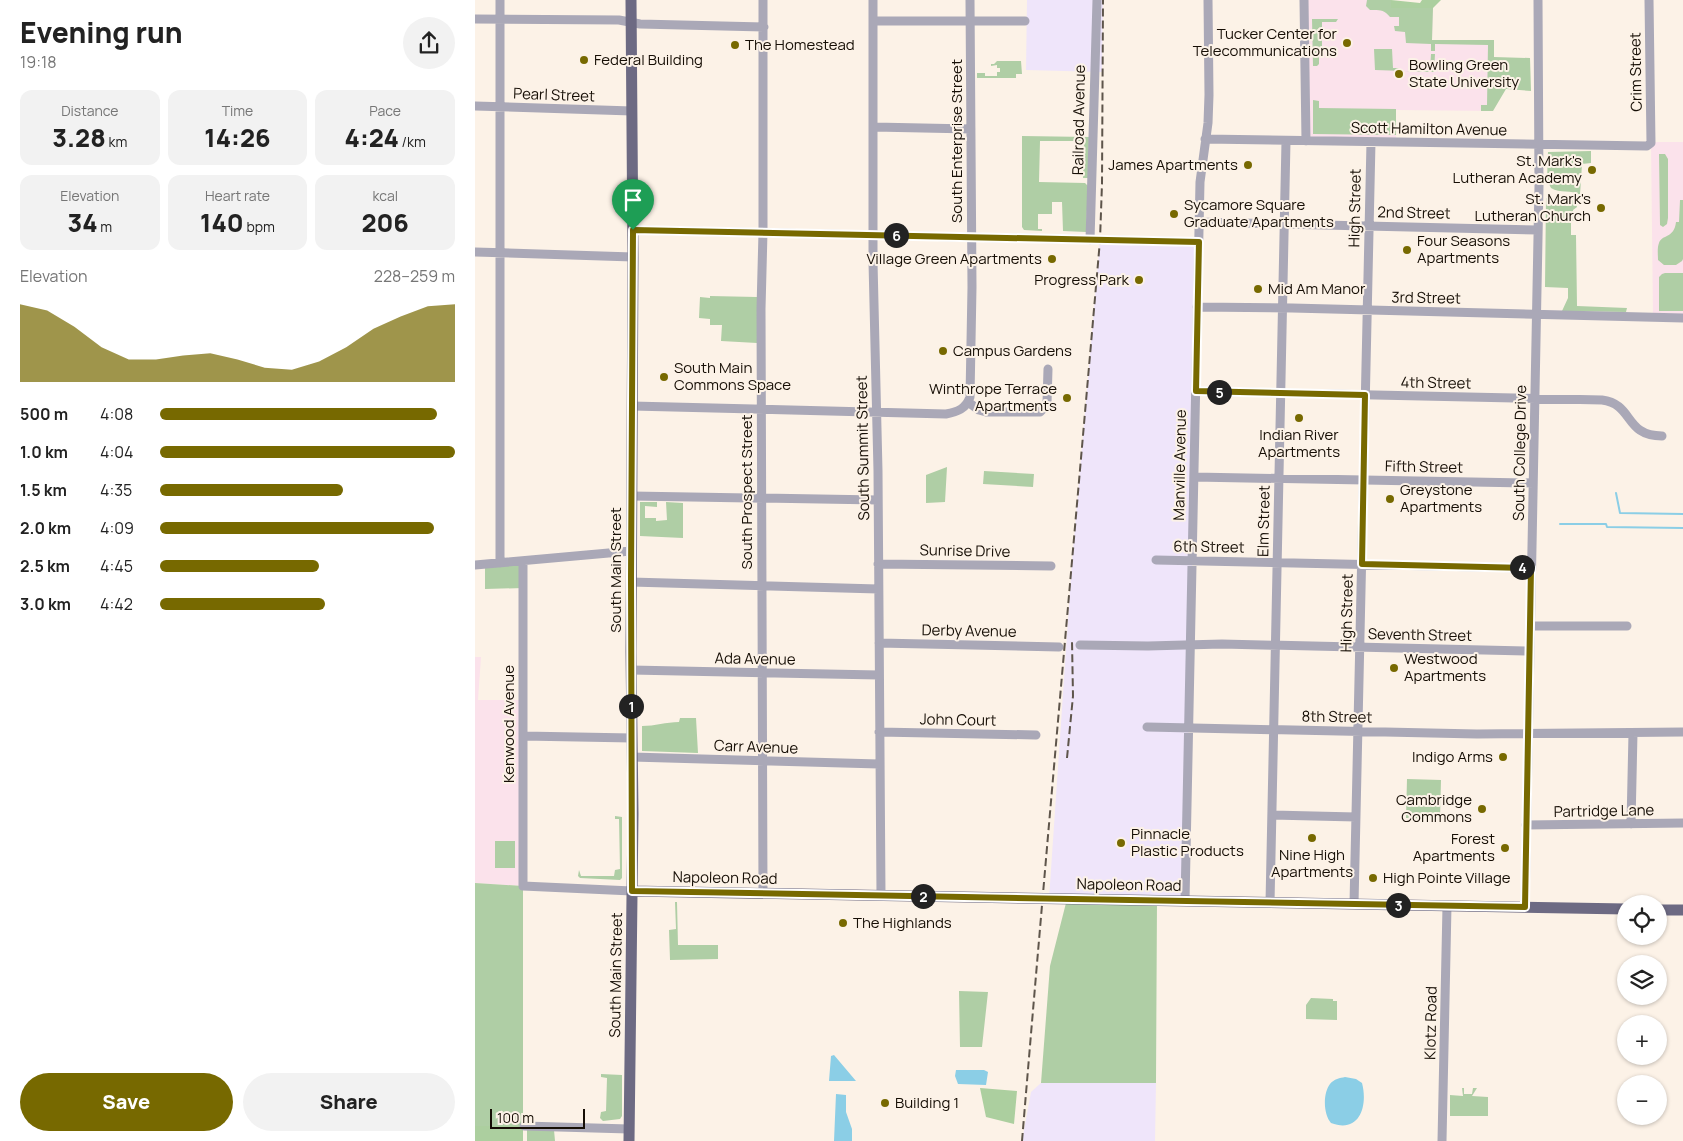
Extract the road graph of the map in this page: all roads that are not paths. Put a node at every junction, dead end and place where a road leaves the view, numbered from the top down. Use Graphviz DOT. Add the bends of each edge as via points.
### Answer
graph roads {
  1 [pos="501,0"];
  2 [pos="631,0"];
  3 [pos="763,0"];
  4 [pos="873,0"];
  5 [pos="970,0"];
  6 [pos="1097,0"];
  7 [pos="1208,0"];
  8 [pos="1304,0"];
  9 [pos="1538,0"];
  10 [pos="1649,0"];
  11 [pos="475,19"];
  12 [pos="500,19"];
  13 [pos="873,21"];
  14 [pos="1025,21"];
  15 [pos="632,22"];
  16 [pos="971,22"];
  17 [pos="764,28"];
  18 [pos="475,106"];
  19 [pos="500,106"];
  20 [pos="632,111"];
  21 [pos="874,127"];
  22 [pos="971,129"];
  23 [pos="1205,139"];
  24 [pos="1286,140"];
  25 [pos="1306,141"];
  26 [pos="1371,142"];
  27 [pos="1651,143"];
  28 [pos="1540,144"];
  29 [pos="1199,222"];
  30 [pos="1284,224"];
  31 [pos="1369,226"];
  32 [pos="633,230"];
  33 [pos="1538,230"];
  34 [pos="763,232"];
  35 [pos="873,234"];
  36 [pos="972,237"];
  37 [pos="1090,240"];
  38 [pos="1199,242"];
  39 [pos="475,252"];
  40 [pos="500,253"];
  41 [pos="633,257"];
  42 [pos="1197,307"];
  43 [pos="1282,308"];
  44 [pos="1367,310"];
  45 [pos="1536,314"];
  46 [pos="1683,318"];
  47 [pos="1048,369"];
  48 [pos="1196,391"];
  49 [pos="1281,393"];
  50 [pos="1365,395"];
  51 [pos="1535,398"];
  52 [pos="968,402"];
  53 [pos="632,406"];
  54 [pos="761,410"];
  55 [pos="877,413"];
  56 [pos="1662,436"];
  57 [pos="1194,477"];
  58 [pos="1279,478"];
  59 [pos="1363,479"];
  60 [pos="1533,483"];
  61 [pos="632,496"];
  62 [pos="762,498"];
  63 [pos="878,500"];
  64 [pos="631,551"];
  65 [pos="1156,560"];
  66 [pos="523,561"];
  67 [pos="1192,561"];
  68 [pos="1277,562"];
  69 [pos="500,563"];
  70 [pos="878,564"];
  71 [pos="1362,564"];
  72 [pos="475,565"];
  73 [pos="1051,566"];
  74 [pos="1531,568"];
  75 [pos="631,582"];
  76 [pos="761,586"];
  77 [pos="878,589"];
  78 [pos="1530,626"];
  79 [pos="1627,626"];
  80 [pos="879,643"];
  81 [pos="1190,644"];
  82 [pos="1080,646"];
  83 [pos="1276,646"];
  84 [pos="1059,647"];
  85 [pos="1360,647"];
  86 [pos="1529,651"];
  87 [pos="631,670"];
  88 [pos="762,674"];
  89 [pos="879,675"];
  90 [pos="1147,727"];
  91 [pos="1188,728"];
  92 [pos="1274,730"];
  93 [pos="1358,731"];
  94 [pos="879,732"];
  95 [pos="1683,732"];
  96 [pos="1633,733"];
  97 [pos="1527,734"];
  98 [pos="1036,735"];
  99 [pos="523,736"];
  100 [pos="632,738"];
  101 [pos="632,757"];
  102 [pos="762,761"];
  103 [pos="879,764"];
  104 [pos="1272,815"];
  105 [pos="1356,817"];
  106 [pos="1683,823"];
  107 [pos="1631,824"];
  108 [pos="1526,825"];
  109 [pos="632,891"];
  110 [pos="763,893"];
  111 [pos="881,895"];
  112 [pos="1185,901"];
  113 [pos="1270,903"];
  114 [pos="1355,904"];
  115 [pos="1447,906"];
  116 [pos="1525,907"];
  117 [pos="1617,909"];
  118 [pos="1667,910"];
  119 [pos="1683,910"];
  120 [pos="524,1126"];
  121 [pos="629,1129"];
  122 [pos="629,1141"];
  123 [pos="1442,1141"];
  1 -- 12 [label="street"];
  2 -- 15 [label="main road, South Main Street"];
  3 -- 17 [label="street, South Prospect Street"];
  4 -- 13 [label="street, South Summit Street"];
  5 -- 16 [label="street, South Enterprise Street"];
  6 -- 37 [label="street, Railroad Avenue"];
  7 -- 23 [label="street, Manville Avenue" via="1209,95"];
  8 -- 25 [label="street"];
  9 -- 28 [label="street, South College Drive"];
  10 -- 27 [label="street, Crim Street"];
  11 -- 12 [label="street"];
  12 -- 15 [label="street"];
  12 -- 19 [label="street"];
  13 -- 16 [label="street"];
  13 -- 21 [label="street, South Summit Street"];
  14 -- 16 [label="street"];
  15 -- 17 [label="street"];
  15 -- 20 [label="main road, South Main Street"];
  16 -- 22 [label="street, South Enterprise Street"];
  17 -- 34 [label="street, South Prospect Street"];
  18 -- 19 [label="street, Pearl Street"];
  19 -- 20 [label="street, Pearl Street"];
  19 -- 40 [label="street"];
  20 -- 32 [label="main road, South Main Street"];
  21 -- 22 [label="street"];
  21 -- 35 [label="street, South Summit Street"];
  22 -- 36 [label="street, South Enterprise Street"];
  23 -- 24 [label="street, Scott Hamilton Avenue"];
  23 -- 29 [label="street, Manville Avenue"];
  24 -- 25 [label="street, Scott Hamilton Avenue"];
  24 -- 30 [label="street, Elm Street"];
  25 -- 26 [label="street, Scott Hamilton Avenue"];
  26 -- 28 [label="street, Scott Hamilton Avenue"];
  26 -- 31 [label="street, High Street"];
  27 -- 28 [label="street, Scott Hamilton Avenue" via="1647,146"];
  28 -- 33 [label="street, South College Drive"];
  29 -- 30 [label="street, 2nd Street"];
  29 -- 38 [label="street, Manville Avenue"];
  30 -- 31 [label="street, 2nd Street"];
  30 -- 43 [label="street, Elm Street"];
  31 -- 33 [label="street, 2nd Street"];
  31 -- 44 [label="street, High Street"];
  32 -- 34 [label="street"];
  32 -- 41 [label="main road, South Main Street"];
  33 -- 45 [label="street, South College Drive"];
  34 -- 35 [label="street"];
  34 -- 54 [label="street, South Prospect Street"];
  35 -- 36 [label="street"];
  35 -- 55 [label="street, South Summit Street"];
  36 -- 37 [label="street"];
  36 -- 52 [label="street, South Enterprise Street"];
  37 -- 38 [label="street"];
  38 -- 42 [label="street, Manville Avenue"];
  39 -- 40 [label="street"];
  40 -- 41 [label="street"];
  40 -- 69 [label="street"];
  41 -- 53 [label="main road, South Main Street"];
  42 -- 43 [label="street, 3rd Street"];
  42 -- 48 [label="street, Manville Avenue"];
  43 -- 44 [label="street, 3rd Street"];
  43 -- 49 [label="street, Elm Street"];
  44 -- 45 [label="street, 3rd Street"];
  44 -- 50 [label="street, High Street"];
  45 -- 46 [label="street, 3rd Street"];
  45 -- 51 [label="street, South College Drive"];
  47 -- 52 [label="street" via="1047,403 1040,412 986,412"];
  48 -- 49 [label="street, 4th Street"];
  48 -- 57 [label="street, Manville Avenue"];
  49 -- 50 [label="street, 4th Street"];
  49 -- 58 [label="street, Elm Street"];
  50 -- 51 [label="street, 4th Street"];
  50 -- 59 [label="street, High Street"];
  51 -- 56 [label="street, 4th Street" via="1610,401 1621,408 1635,428 1648,435"];
  51 -- 60 [label="street, South College Drive"];
  52 -- 55 [label="street" via="960,410 946,414"];
  53 -- 54 [label="street"];
  53 -- 61 [label="main road, South Main Street"];
  54 -- 55 [label="street"];
  54 -- 62 [label="street, South Prospect Street"];
  55 -- 63 [label="street, South Summit Street"];
  57 -- 58 [label="street, Fifth Street"];
  57 -- 67 [label="street, Manville Avenue"];
  58 -- 59 [label="street, Fifth Street"];
  58 -- 68 [label="street, Elm Street"];
  59 -- 60 [label="street, Fifth Street"];
  59 -- 71 [label="street, High Street"];
  60 -- 74 [label="street, South College Drive"];
  61 -- 62 [label="street"];
  61 -- 64 [label="main road, South Main Street"];
  62 -- 63 [label="street"];
  62 -- 76 [label="street, South Prospect Street"];
  63 -- 70 [label="street, South Summit Street"];
  64 -- 66 [label="street"];
  64 -- 75 [label="main road, South Main Street"];
  65 -- 67 [label="street, 6th Street"];
  66 -- 69 [label="street"];
  66 -- 99 [label="street, Kenwood Avenue"];
  67 -- 68 [label="street, 6th Street"];
  67 -- 81 [label="street, Manville Avenue"];
  68 -- 71 [label="street, 6th Street"];
  68 -- 83 [label="street, Elm Street"];
  69 -- 72 [label="street"];
  70 -- 73 [label="street, Sunrise Drive"];
  70 -- 77 [label="street, South Summit Street"];
  71 -- 74 [label="street, 6th Street"];
  71 -- 85 [label="street, High Street"];
  74 -- 78 [label="street, South College Drive"];
  75 -- 76 [label="street"];
  75 -- 87 [label="main road, South Main Street"];
  76 -- 77 [label="street"];
  76 -- 88 [label="street, South Prospect Street"];
  77 -- 80 [label="street, South Summit Street"];
  78 -- 79 [label="street"];
  78 -- 86 [label="street, South College Drive"];
  80 -- 84 [label="street, Derby Avenue"];
  80 -- 89 [label="street, South Summit Street"];
  81 -- 82 [label="street"];
  81 -- 83 [label="street, Seventh Street"];
  81 -- 91 [label="street, Manville Avenue"];
  83 -- 85 [label="street, Seventh Street"];
  83 -- 92 [label="street, Elm Street"];
  85 -- 86 [label="street, Seventh Street"];
  85 -- 93 [label="street, High Street"];
  86 -- 97 [label="street, South College Drive"];
  87 -- 88 [label="street, Ada Avenue"];
  87 -- 100 [label="main road, South Main Street"];
  88 -- 89 [label="street, Ada Avenue"];
  88 -- 102 [label="street, South Prospect Street"];
  89 -- 94 [label="street, South Summit Street"];
  90 -- 91 [label="street, 8th Street"];
  91 -- 92 [label="street, 8th Street"];
  91 -- 112 [label="street, Manville Avenue"];
  92 -- 93 [label="street, 8th Street"];
  92 -- 104 [label="street, Elm Street"];
  93 -- 97 [label="street, 8th Street"];
  93 -- 105 [label="street, High Street"];
  94 -- 98 [label="street, John Court"];
  94 -- 103 [label="street, South Summit Street"];
  95 -- 96 [label="street, 8th Street"];
  96 -- 97 [label="street, 8th Street"];
  96 -- 107 [label="street"];
  97 -- 108 [label="street, South College Drive"];
  99 -- 100 [label="street"];
  99 -- 109 [label="street, Kenwood Avenue" via="523,886"];
  100 -- 101 [label="main road, South Main Street"];
  101 -- 102 [label="street, Carr Avenue"];
  101 -- 109 [label="main road, South Main Street"];
  102 -- 103 [label="street, Carr Avenue"];
  102 -- 110 [label="street, South Prospect Street"];
  103 -- 111 [label="street, South Summit Street"];
  104 -- 105 [label="street"];
  104 -- 113 [label="street, Elm Street"];
  105 -- 114 [label="street, High Street"];
  106 -- 107 [label="street, Partridge Lane"];
  107 -- 108 [label="street, Partridge Lane"];
  108 -- 116 [label="street, South College Drive"];
  109 -- 110 [label="main road, Napoleon Road"];
  109 -- 121 [label="main road, South Main Street"];
  110 -- 111 [label="main road, Napoleon Road"];
  111 -- 112 [label="main road, Napoleon Road"];
  112 -- 113 [label="main road, Napoleon Road"];
  113 -- 114 [label="main road, Napoleon Road"];
  114 -- 115 [label="main road, Napoleon Road"];
  115 -- 116 [label="main road, Napoleon Road"];
  115 -- 123 [label="street, Klotz Road"];
  116 -- 117 [label="main road, Napoleon Road"];
  118 -- 119 [label="main road"];
  120 -- 121 [label="street"];
  121 -- 122 [label="main road, South Main Street"];
}
